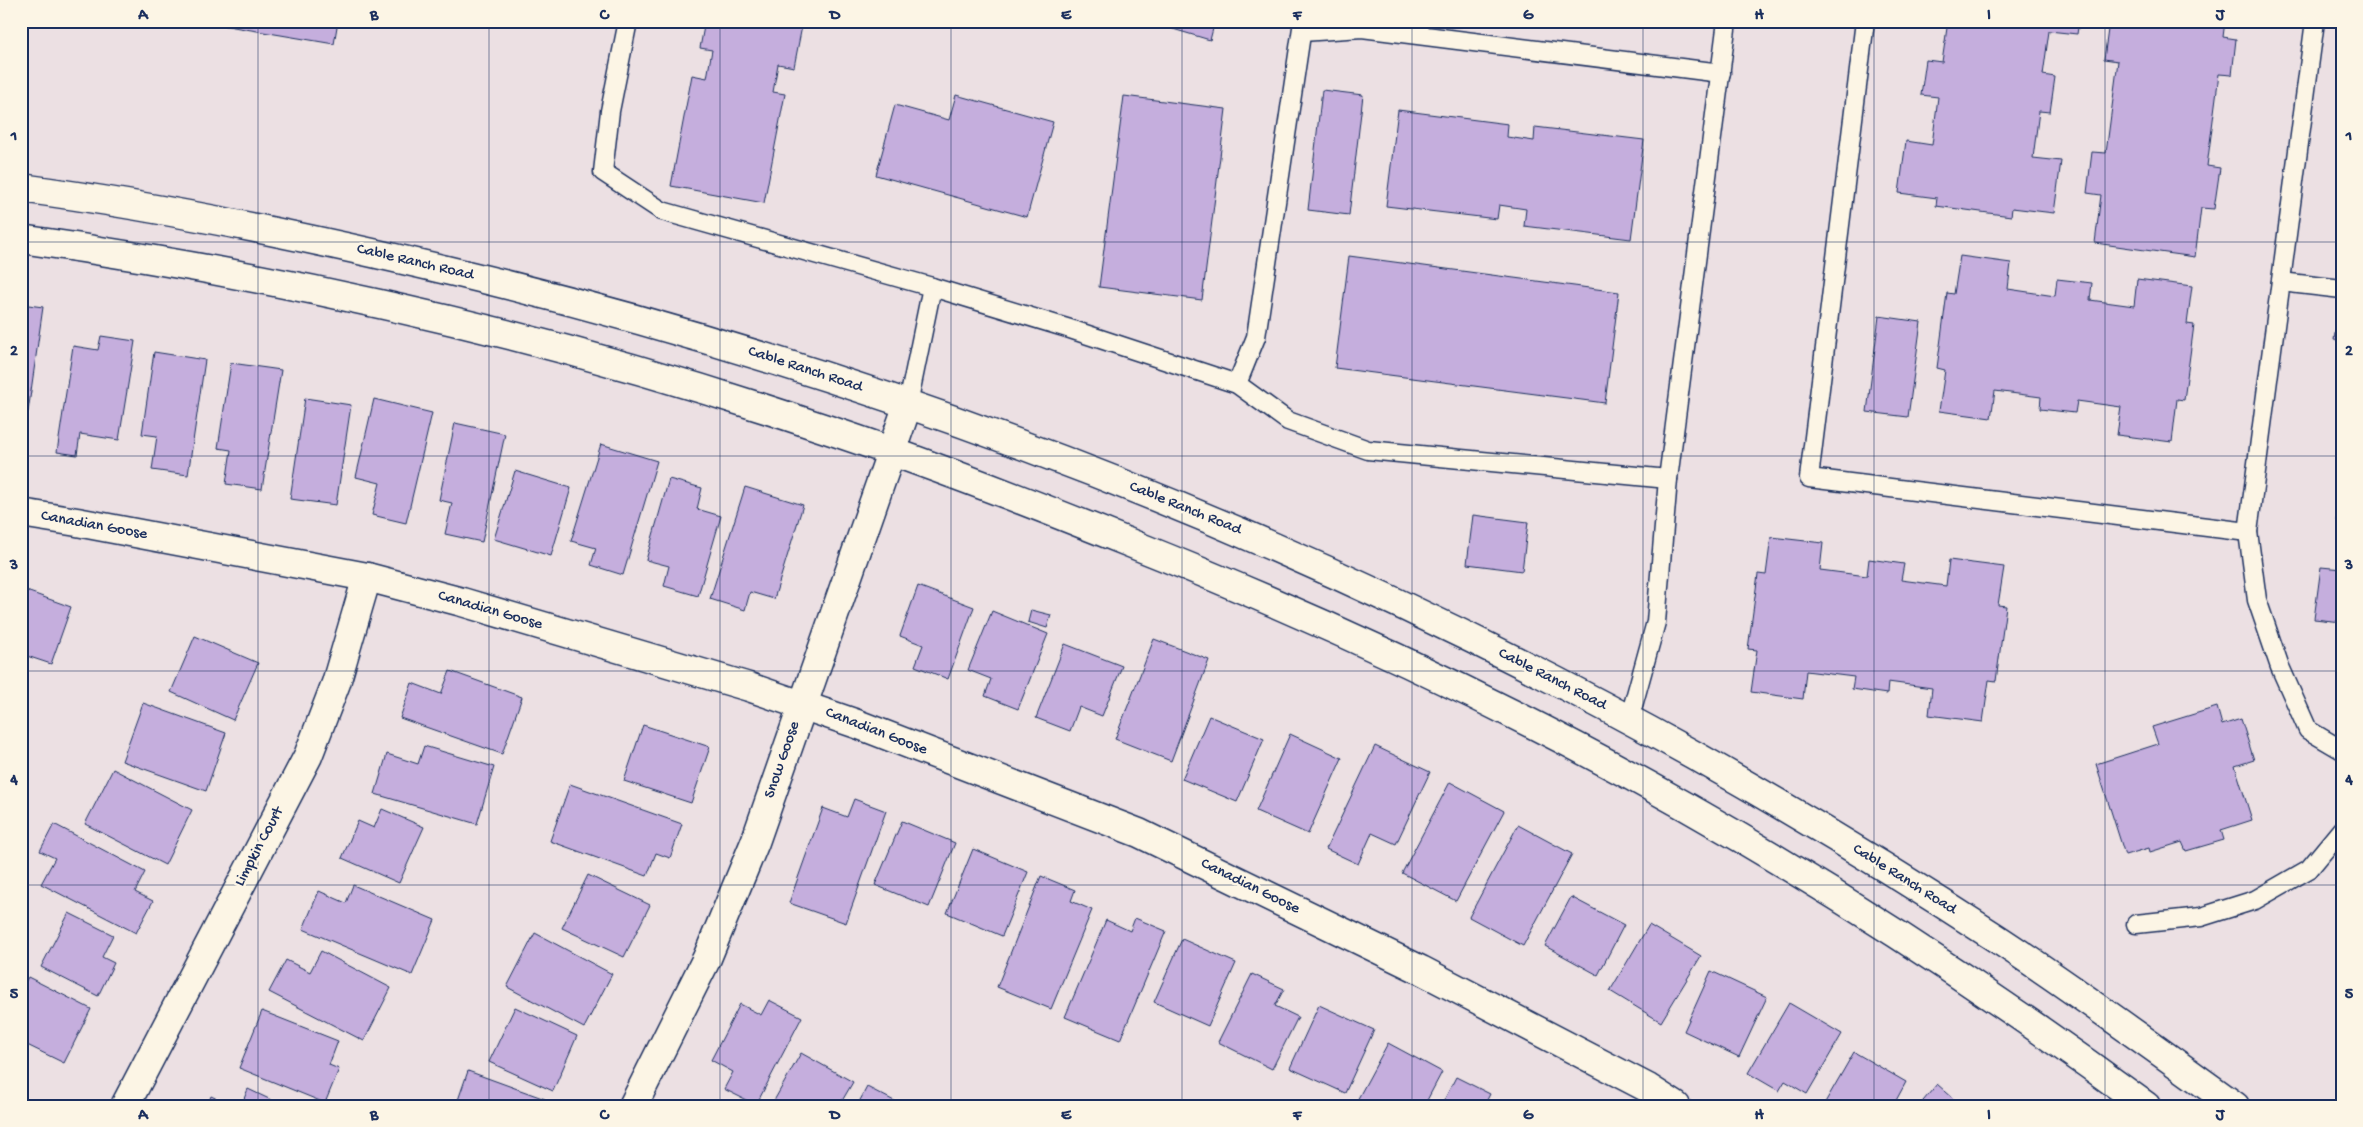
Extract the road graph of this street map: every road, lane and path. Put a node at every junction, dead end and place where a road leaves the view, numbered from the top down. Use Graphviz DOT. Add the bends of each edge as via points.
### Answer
graph roads {
  1 [pos="628,21"];
  2 [pos="1727,21"];
  3 [pos="1865,21"];
  4 [pos="2315,21"];
  5 [pos="1302,27"];
  6 [pos="1721,73"];
  7 [pos="21,188"];
  8 [pos="21,240"];
  9 [pos="2282,282"];
  10 [pos="932,287"];
  11 [pos="2342,288"];
  12 [pos="1237,384"];
  13 [pos="908,404"];
  14 [pos="890,451"];
  15 [pos="1668,479"];
  16 [pos="21,513"];
  17 [pos="2248,532"];
  18 [pos="367,577"];
  19 [pos="803,705"];
  20 [pos="1629,720"];
  21 [pos="2342,750"];
  22 [pos="2342,829"];
  23 [pos="2136,924"];
  24 [pos="125,1106"];
  25 [pos="633,1106"];
  26 [pos="1676,1106"];
  27 [pos="2146,1106"];
  28 [pos="2235,1106"];
  1 -- 10 [label="lane" via="610,111 603,172 662,211"];
  2 -- 6 [label="lane"];
  3 -- 17 [label="lane" via="1809,478"];
  4 -- 9 [label="lane"];
  5 -- 6 [label="lane" via="1362,28"];
  5 -- 12 [label="lane" via="1256,337"];
  6 -- 15 [label="lane"];
  7 -- 13 [label="street, Cable Ranch Road" via="253,227 506,284 675,329 823,374"];
  8 -- 14 [label="street" via="242,276 481,329 688,385"];
  9 -- 11 [label="lane"];
  9 -- 17 [label="lane"];
  10 -- 12 [label="lane"];
  10 -- 13 [label="lane"];
  12 -- 15 [label="lane" via="1288,421 1368,450"];
  13 -- 14 [label="street, Snow Goose"];
  13 -- 20 [label="street, Cable Ranch Road" via="1038,451 1229,527 1467,636"];
  14 -- 19 [label="street, Snow Goose"];
  14 -- 27 [label="street" via="1034,503 1196,569 1433,676 1579,749 1693,810 1863,913 2005,1005"];
  15 -- 20 [label="lane" via="1656,622"];
  16 -- 18 [label="street, Canadian Goose"];
  17 -- 21 [label="lane" via="2257,600 2280,667 2308,730"];
  18 -- 19 [label="street, Canadian Goose"];
  18 -- 24 [label="street, Limpkin Court" via="336,683 308,756"];
  19 -- 25 [label="street, Snow Goose" via="755,842 707,958"];
  19 -- 26 [label="street, Canadian Goose" via="1139,833 1421,970 1648,1088"];
  20 -- 28 [label="street, Cable Ranch Road" via="1832,836 1990,934"];
  22 -- 23 [label="lane" via="2309,869 2255,900 2201,917"];
}
